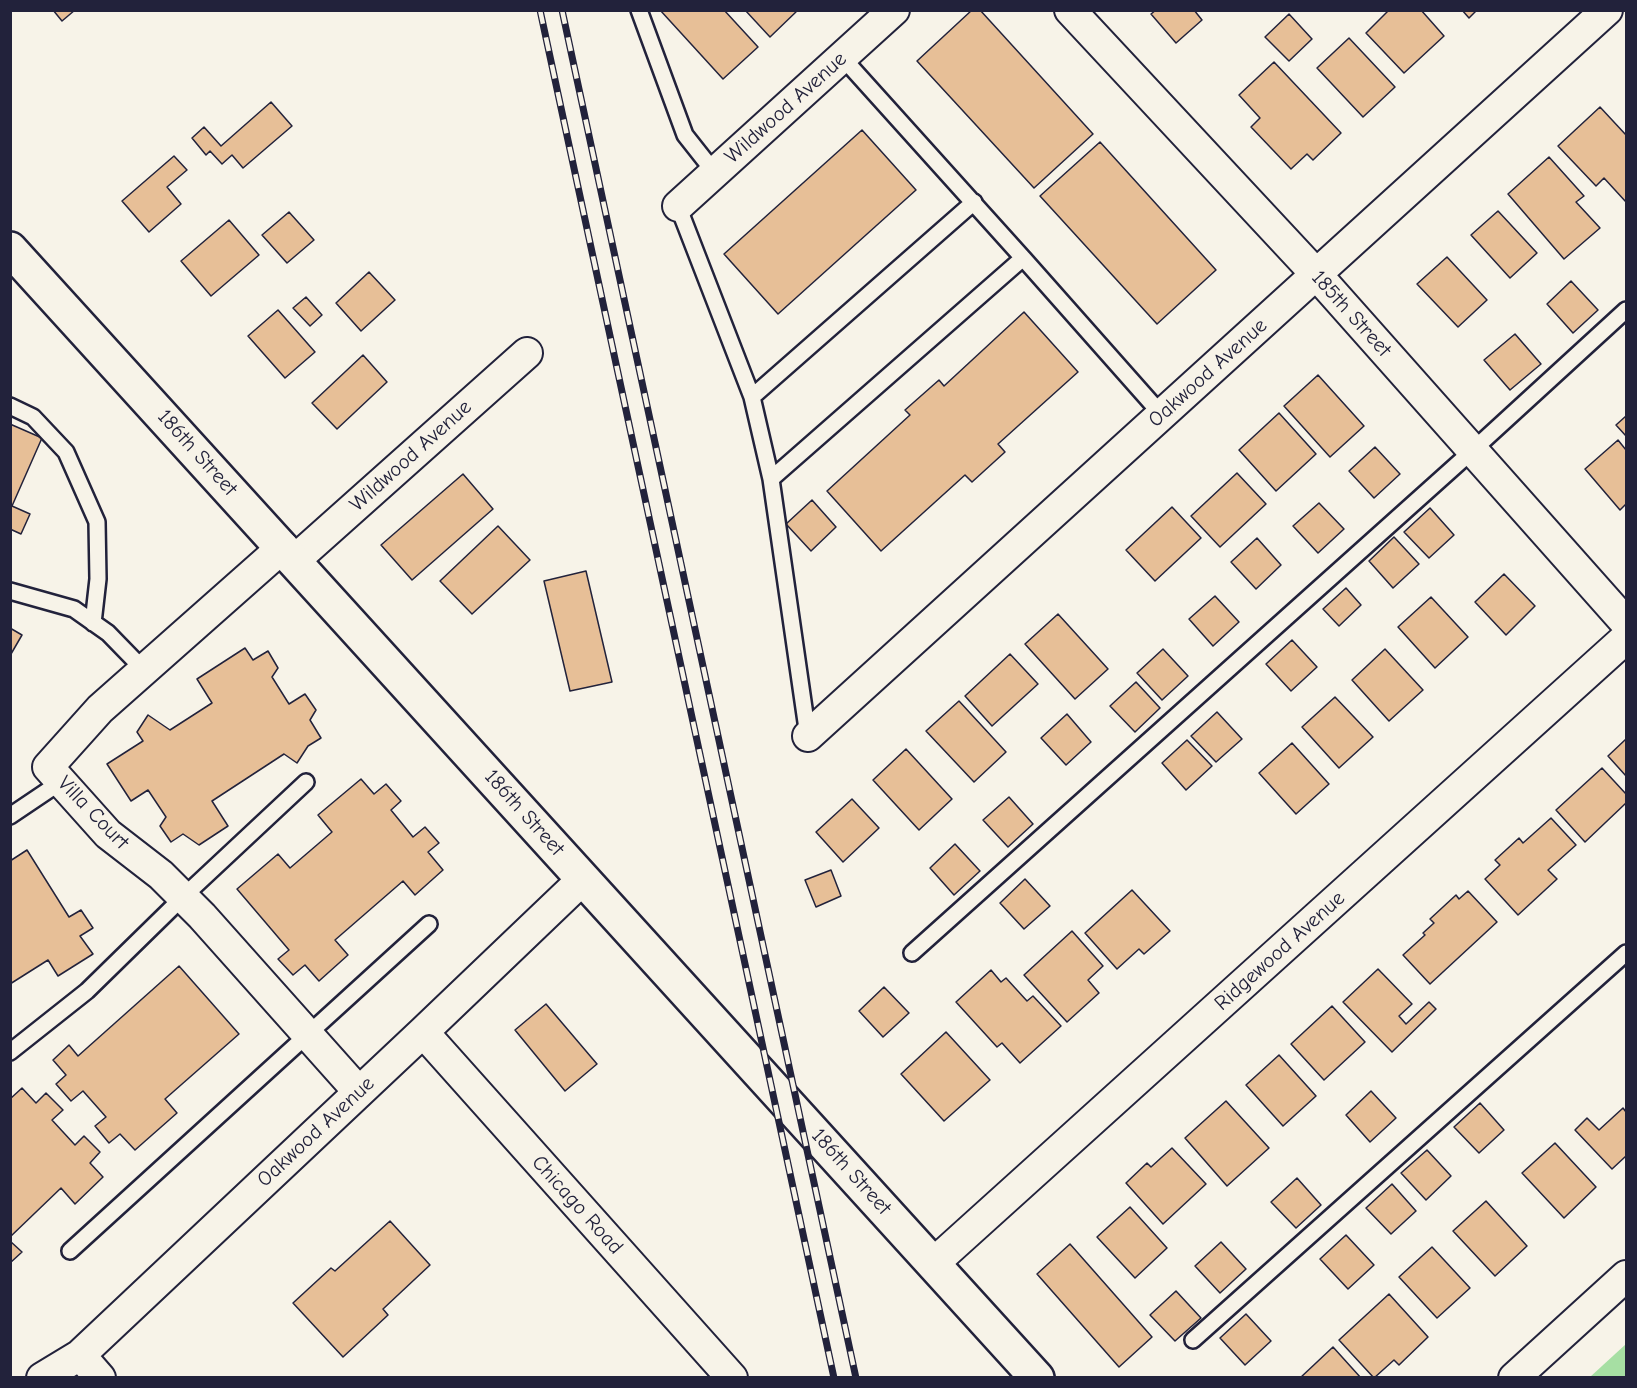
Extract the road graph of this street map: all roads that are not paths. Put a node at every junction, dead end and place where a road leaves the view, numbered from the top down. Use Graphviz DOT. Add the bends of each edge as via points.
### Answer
graph roads {
  1 [pos="639,10"];
  2 [pos="894,10"];
  3 [pos="1070,10"];
  4 [pos="1607,10"];
  5 [pos="842,57"];
  6 [pos="715,173"];
  7 [pos="974,202"];
  8 [pos="678,206"];
  9 [pos="10,249"];
  10 [pos="1023,258"];
  11 [pos="1316,274"];
  12 [pos="1626,310"];
  13 [pos="527,353"];
  14 [pos="752,397"];
  15 [pos="10,406"];
  16 [pos="1162,415"];
  17 [pos="1472,451"];
  18 [pos="771,480"];
  19 [pos="289,553"];
  20 [pos="10,591"];
  21 [pos="93,622"];
  22 [pos="1626,623"];
  23 [pos="1626,638"];
  24 [pos="144,670"];
  25 [pos="808,736"];
  26 [pos="62,781"];
  27 [pos="306,782"];
  28 [pos="10,816"];
  29 [pos="583,879"];
  30 [pos="183,897"];
  31 [pos="429,924"];
  32 [pos="912,953"];
  33 [pos="1626,953"];
  34 [pos="423,1032"];
  35 [pos="308,1035"];
  36 [pos="10,1052"];
  37 [pos="359,1092"];
  38 [pos="70,1251"];
  39 [pos="934,1263"];
  40 [pos="1626,1276"];
  41 [pos="1193,1340"];
  42 [pos="80,1355"];
  43 [pos="42,1377"];
  44 [pos="100,1377"];
  45 [pos="732,1377"];
  46 [pos="1037,1377"];
  47 [pos="1514,1377"];
  1 -- 6 [label="lane" via="685,135"];
  2 -- 5 [label="street, Wildwood Avenue"];
  3 -- 11 [label="street, 185th Street"];
  4 -- 11 [label="street, Oakwood Avenue"];
  5 -- 6 [label="street, Wildwood Avenue"];
  5 -- 7 [label="lane"];
  6 -- 8 [label="street, Wildwood Avenue"];
  7 -- 10 [label="lane"];
  7 -- 14 [label="lane"];
  8 -- 14 [label="lane"];
  9 -- 19 [label="street, 186th Street"];
  10 -- 16 [label="lane"];
  10 -- 18 [label="lane"];
  11 -- 16 [label="street, Oakwood Avenue"];
  11 -- 17 [label="street, 185th Street"];
  12 -- 17 [label="lane"];
  13 -- 19 [label="street, Wildwood Avenue"];
  14 -- 18 [label="lane"];
  15 -- 21 [label="lane" via="33,417 66,452 97,522 98,579"];
  16 -- 25 [label="street, Oakwood Avenue"];
  17 -- 22 [label="street, 185th Street"];
  17 -- 32 [label="lane"];
  18 -- 25 [label="lane"];
  19 -- 24 [label="street, Villa Court"];
  19 -- 29 [label="street, 186th Street"];
  20 -- 21 [label="lane" via="74,609"];
  21 -- 24 [label="lane"];
  23 -- 39 [label="street, Ridgewood Avenue"];
  24 -- 26 [label="street, Villa Court" via="100,709 48,767"];
  26 -- 28 [label="lane"];
  26 -- 30 [label="street, Villa Court" via="108,834"];
  27 -- 30 [label="lane"];
  29 -- 34 [label="street, Oakwood Avenue"];
  29 -- 39 [label="street, 186th Street"];
  30 -- 35 [label="street, Villa Court"];
  30 -- 36 [label="lane" via="87,991"];
  31 -- 35 [label="lane"];
  33 -- 41 [label="lane"];
  34 -- 37 [label="street, Oakwood Avenue"];
  34 -- 45 [label="street, Chicago Road"];
  35 -- 37 [label="street, Villa Court"];
  35 -- 38 [label="lane"];
  37 -- 42 [label="street, Oakwood Avenue"];
  39 -- 46 [label="street, 186th Street"];
  40 -- 47 [label="street"];
  42 -- 43 [label="street, Oakwood Avenue"];
  42 -- 44 [label="street"];
}
